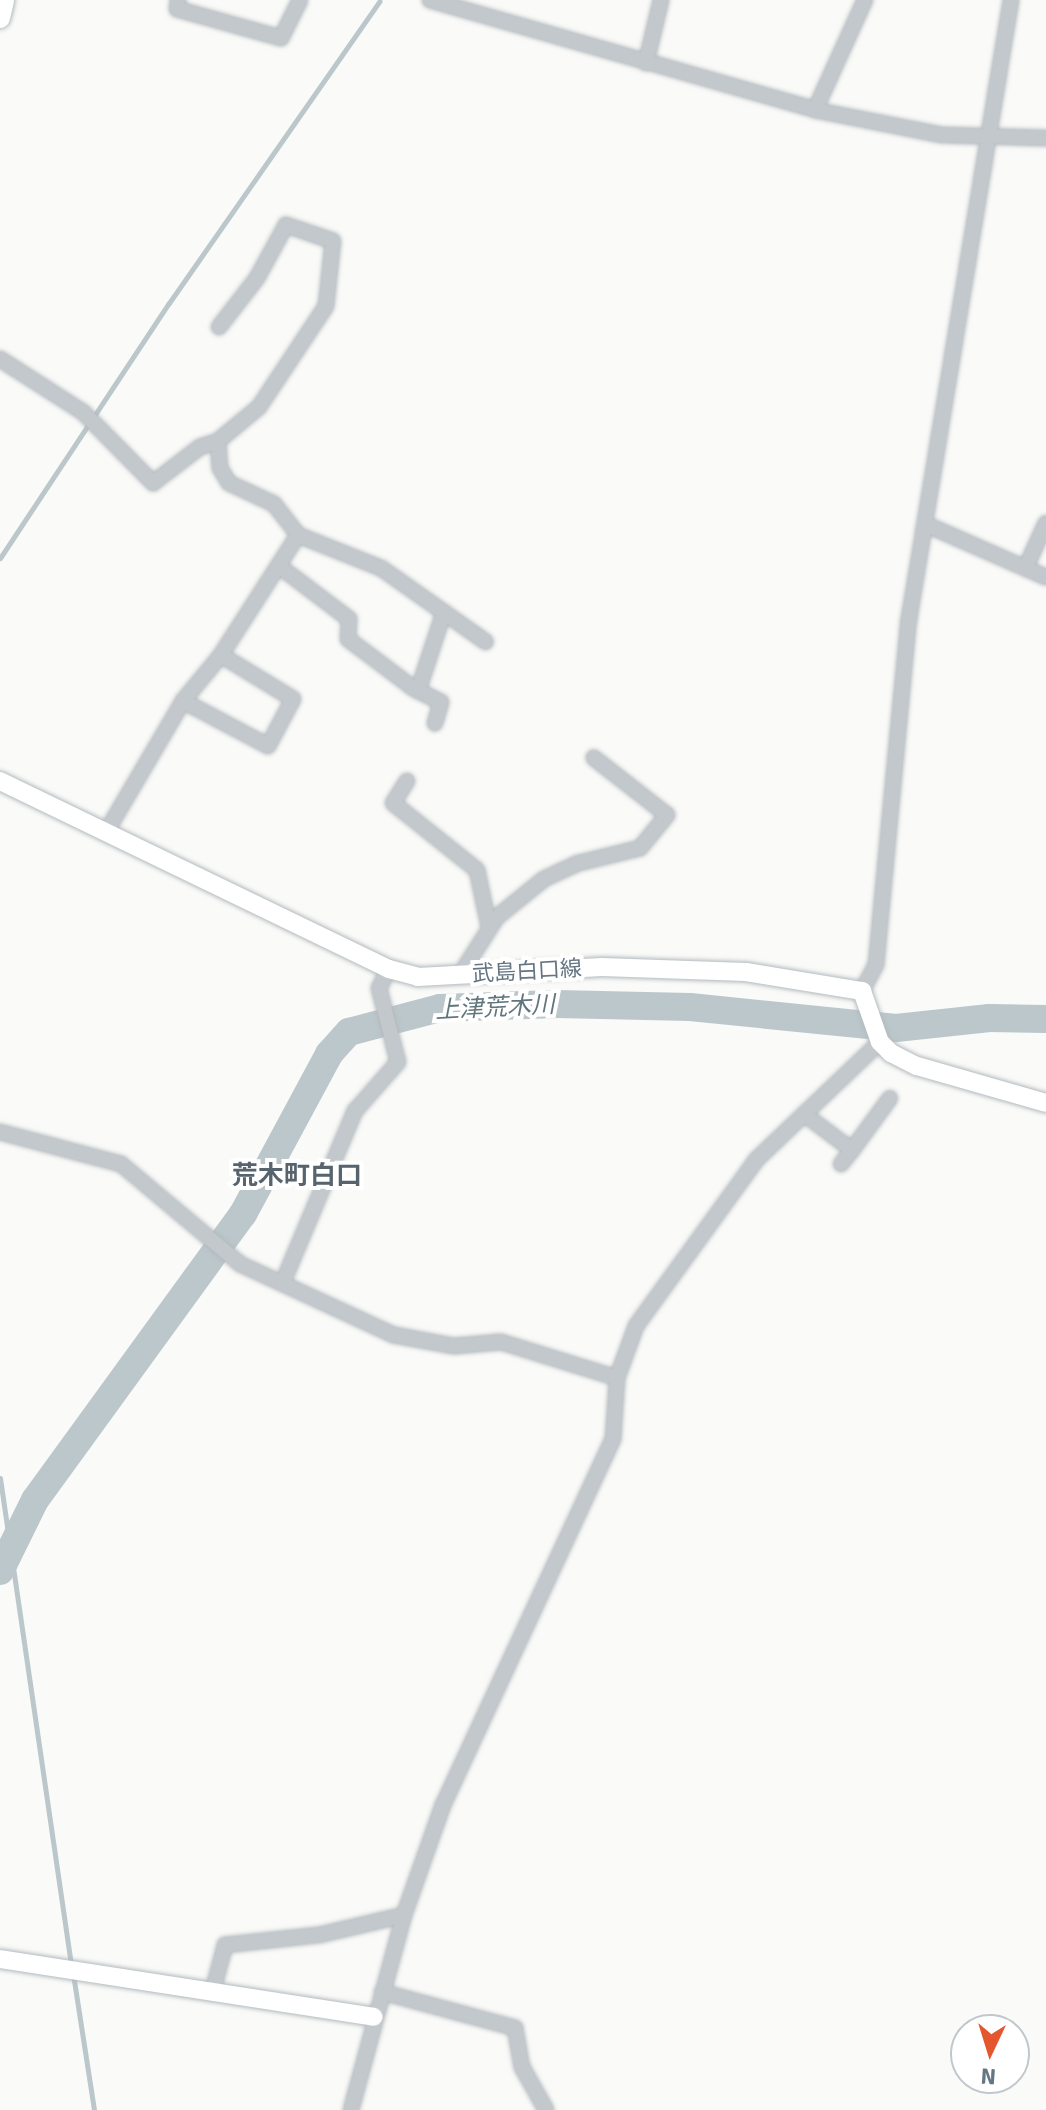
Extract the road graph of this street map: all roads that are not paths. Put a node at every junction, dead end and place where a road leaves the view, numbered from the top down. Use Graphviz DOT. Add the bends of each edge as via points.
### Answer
graph roads {
  1 [pos="4,0"];
  2 [pos="178,0"];
  3 [pos="300,0"];
  4 [pos="430,0"];
  5 [pos="661,0"];
  6 [pos="865,0"];
  7 [pos="1011,0"];
  8 [pos="0,18"];
  9 [pos="646,63"];
  10 [pos="815,110"];
  11 [pos="1046,138"];
  12 [pos="987,139"];
  13 [pos="219,327"];
  14 [pos="0,359"];
  15 [pos="218,441"];
  16 [pos="1046,523"];
  17 [pos="925,524"];
  18 [pos="298,535"];
  19 [pos="279,566"];
  20 [pos="1026,567"];
  21 [pos="1046,577"];
  22 [pos="444,612"];
  23 [pos="486,642"];
  24 [pos="221,655"];
  25 [pos="418,691"];
  26 [pos="183,701"];
  27 [pos="435,723"];
  28 [pos="594,758"];
  29 [pos="0,781"];
  30 [pos="407,781"];
  31 [pos="105,834"];
  32 [pos="489,927"];
  33 [pos="389,969"];
  34 [pos="460,975"];
  35 [pos="866,996"];
  36 [pos="880,1042"];
  37 [pos="890,1098"];
  38 [pos="1046,1103"];
  39 [pos="804,1114"];
  40 [pos="0,1132"];
  41 [pos="852,1150"];
  42 [pos="841,1164"];
  43 [pos="283,1282"];
  44 [pos="617,1378"];
  45 [pos="404,1915"];
  46 [pos="0,1959"];
  47 [pos="382,1992"];
  48 [pos="212,1994"];
  49 [pos="374,2017"];
  50 [pos="351,2110"];
  51 [pos="546,2110"];
  1 -- 8 [label="main road"];
  2 -- 3 [label="street" via="177,9 281,38"];
  4 -- 9 [label="street"];
  5 -- 9 [label="street"];
  6 -- 10 [label="street"];
  7 -- 12 [label="street"];
  9 -- 10 [label="street"];
  10 -- 12 [label="street"];
  11 -- 12 [label="street"];
  12 -- 17 [label="street"];
  13 -- 15 [label="street" via="257,278 286,225 333,241 326,306 259,407"];
  14 -- 15 [label="street" via="83,412 153,483 200,447"];
  15 -- 18 [label="street" via="220,468 229,483 274,504"];
  16 -- 20 [label="street"];
  17 -- 20 [label="street"];
  17 -- 35 [label="street" via="909,619 876,965"];
  18 -- 19 [label="street"];
  18 -- 22 [label="street" via="381,568"];
  19 -- 24 [label="street"];
  19 -- 25 [label="street" via="349,619 348,639"];
  20 -- 21 [label="street"];
  22 -- 23 [label="street"];
  22 -- 25 [label="street"];
  24 -- 26 [label="street"];
  24 -- 26 [label="street" via="293,699 268,746"];
  25 -- 27 [label="street" via="441,702"];
  26 -- 31 [label="street"];
  28 -- 32 [label="street" via="667,815 640,848 579,863 544,879"];
  29 -- 31 [label="main road, 武島白口線"];
  30 -- 32 [label="street" via="393,803 477,870"];
  31 -- 33 [label="main road, 武島白口線"];
  32 -- 34 [label="street"];
  33 -- 34 [label="main road, 武島白口線" via="418,977"];
  33 -- 43 [label="street" via="379,988 398,1062 355,1111"];
  34 -- 35 [label="main road, 武島白口線" via="602,967 732,971"];
  35 -- 36 [label="main road"];
  36 -- 38 [label="main road" via="917,1066"];
  36 -- 39 [label="street"];
  37 -- 41 [label="street"];
  39 -- 41 [label="street"];
  39 -- 44 [label="street" via="756,1160 678,1266 636,1326"];
  40 -- 43 [label="street" via="121,1164 240,1264"];
  41 -- 42 [label="street"];
  43 -- 44 [label="street" via="394,1335 454,1346 501,1342"];
  44 -- 45 [label="street" via="613,1439 443,1805"];
  45 -- 47 [label="street"];
  45 -- 48 [label="street" via="319,1935 225,1945"];
  46 -- 48 [label="main road"];
  47 -- 49 [label="street"];
  47 -- 51 [label="street" via="515,2028 522,2067"];
  48 -- 49 [label="main road"];
  49 -- 50 [label="street"];
}
